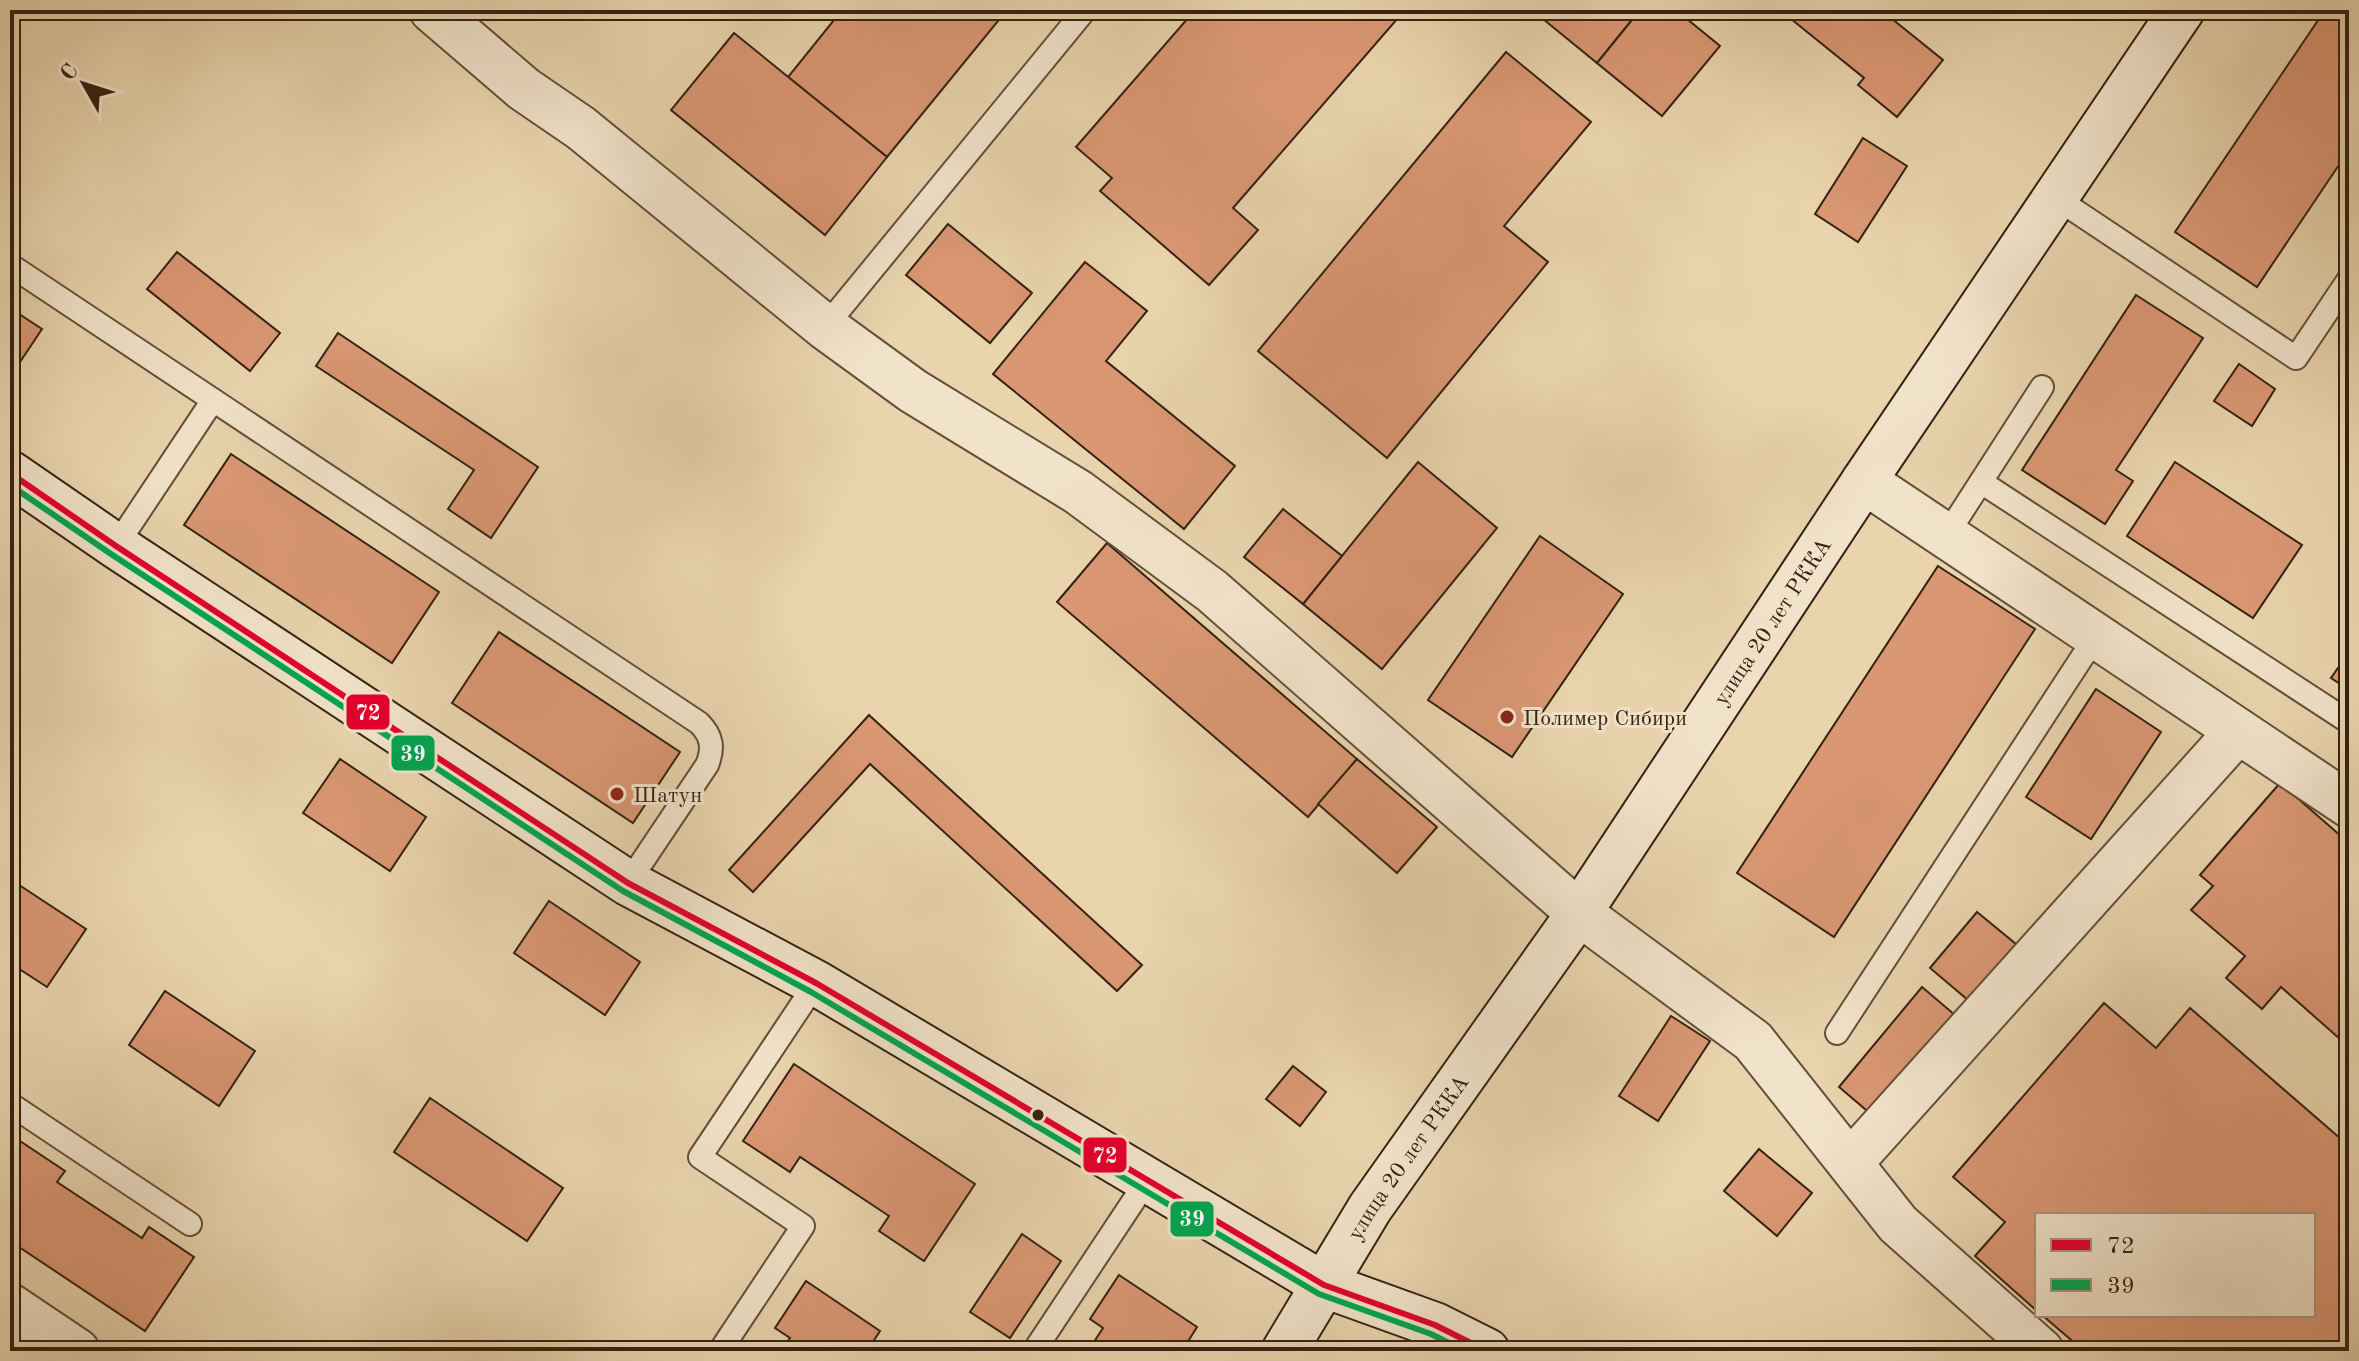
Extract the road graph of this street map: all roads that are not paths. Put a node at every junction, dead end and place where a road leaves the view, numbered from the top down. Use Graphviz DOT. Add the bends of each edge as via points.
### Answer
graph roads {
  1 [pos="432,10"];
  2 [pos="1085,10"];
  3 [pos="2182,10"];
  4 [pos="2056,198"];
  5 [pos="10,265"];
  6 [pos="2349,279"];
  7 [pos="825,327"];
  8 [pos="2042,387"];
  9 [pos="213,400"];
  10 [pos="10,473"];
  11 [pos="1864,481"];
  12 [pos="1981,482"];
  13 [pos="1946,536"];
  14 [pos="116,546"];
  15 [pos="2096,636"];
  16 [pos="2349,722"];
  17 [pos="2238,731"];
  18 [pos="2349,805"];
  19 [pos="628,883"];
  20 [pos="1579,913"];
  21 [pos="816,983"];
  22 [pos="1837,1033"];
  23 [pos="10,1104"];
  24 [pos="1850,1163"];
  25 [pos="1148,1179"];
  26 [pos="190,1224"];
  27 [pos="1324,1285"];
  28 [pos="10,1306"];
  29 [pos="77,1351"];
  30 [pos="720,1351"];
  31 [pos="1034,1351"];
  32 [pos="1284,1351"];
  33 [pos="1487,1351"];
  34 [pos="2041,1351"];
  1 -- 7 [label="street"];
  2 -- 7 [label="lane"];
  3 -- 4 [label="street, улица 20 лет РККА"];
  4 -- 6 [label="lane" via="2296,358"];
  4 -- 11 [label="street, улица 20 лет РККА"];
  5 -- 9 [label="lane"];
  7 -- 20 [label="street" via="913,391 1078,492 1212,591"];
  8 -- 12 [label="lane"];
  9 -- 14 [label="lane"];
  9 -- 19 [label="lane" via="707,731 712,754 707,765"];
  10 -- 14 [label="street"];
  11 -- 13 [label="street"];
  11 -- 20 [label="street, улица 20 лет РККА"];
  12 -- 13 [label="lane"];
  12 -- 16 [label="lane"];
  13 -- 15 [label="street"];
  14 -- 19 [label="street"];
  15 -- 17 [label="street"];
  15 -- 22 [label="lane"];
  17 -- 18 [label="street"];
  17 -- 24 [label="street"];
  19 -- 21 [label="street"];
  20 -- 24 [label="street" via="1753,1041"];
  20 -- 27 [label="street, улица 20 лет РККА" via="1370,1208"];
  21 -- 25 [label="street"];
  21 -- 30 [label="lane" via="700,1157 803,1226"];
  23 -- 26 [label="lane"];
  24 -- 34 [label="street" via="1898,1224"];
  25 -- 27 [label="street"];
  25 -- 31 [label="lane"];
  27 -- 32 [label="street, улица 20 лет РККА"];
  27 -- 33 [label="street" via="1435,1325"];
  28 -- 29 [label="street"];
}
